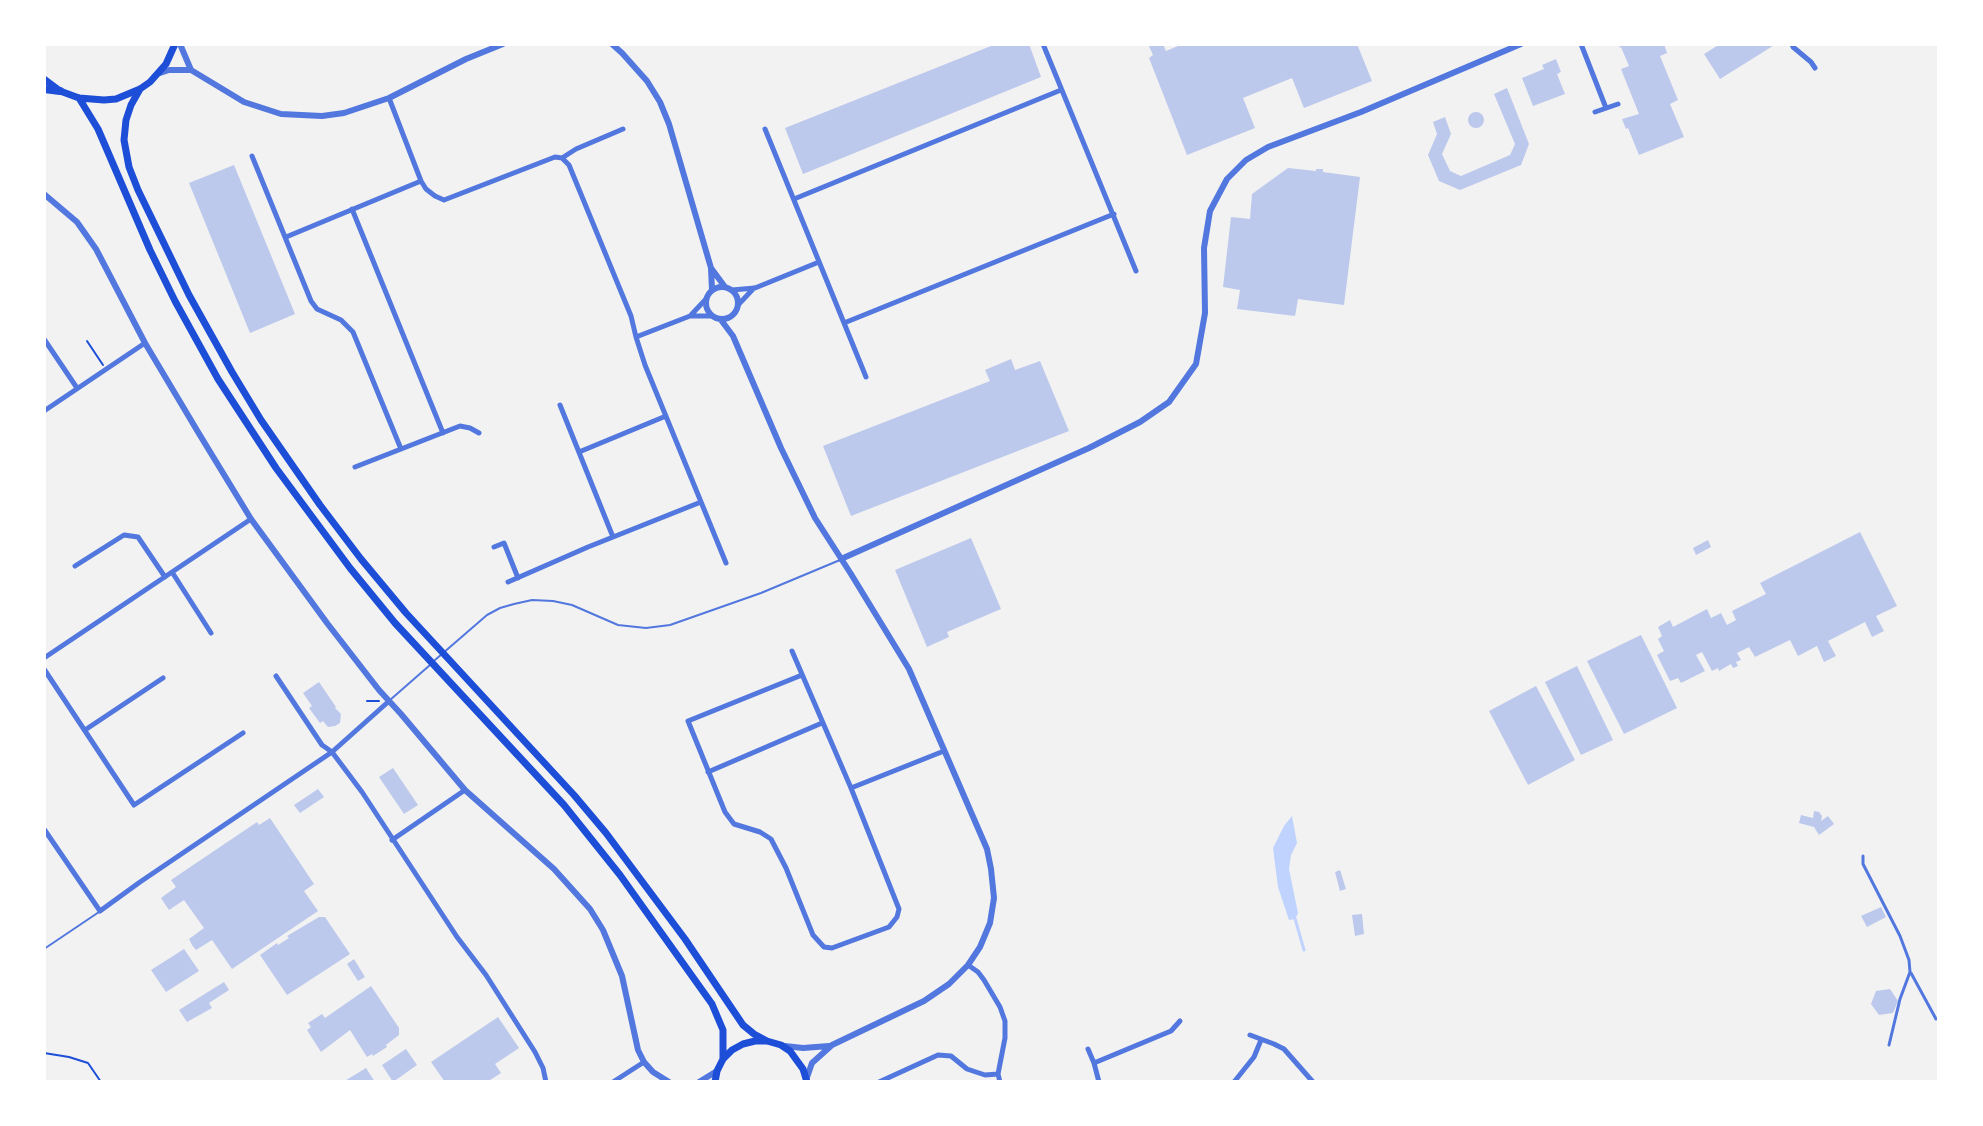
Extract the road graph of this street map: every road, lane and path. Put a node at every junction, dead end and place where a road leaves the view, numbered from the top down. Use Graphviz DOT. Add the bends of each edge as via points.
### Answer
graph roads {
  1 [pos="177,44"];
  2 [pos="503,44"];
  3 [pos="1043,44"];
  4 [pos="1521,44"];
  5 [pos="1581,44"];
  6 [pos="1792,44"];
  7 [pos="614,45"];
  8 [pos="1815,68"];
  9 [pos="191,70"];
  10 [pos="159,73"];
  11 [pos="44,79"];
  12 [pos="44,89"];
  13 [pos="140,89"];
  14 [pos="1061,90"];
  15 [pos="60,91"];
  16 [pos="79,98"];
  17 [pos="389,98"];
  18 [pos="1618,104"];
  19 [pos="1606,108"];
  20 [pos="1595,112"];
  21 [pos="623,129"];
  22 [pos="765,129"];
  23 [pos="252,156"];
  24 [pos="562,158"];
  25 [pos="421,181"];
  26 [pos="44,194"];
  27 [pos="794,199"];
  28 [pos="352,209"];
  29 [pos="1114,214"];
  30 [pos="286,237"];
  31 [pos="819,262"];
  32 [pos="711,268"];
  33 [pos="1136,271"];
  34 [pos="755,288"];
  35 [pos="729,289"];
  36 [pos="712,290"];
  37 [pos="706,299"];
  38 [pos="738,305"];
  39 [pos="734,315"];
  40 [pos="690,316"];
  41 [pos="711,316"];
  42 [pos="721,320"];
  43 [pos="844,323"];
  44 [pos="733,336"];
  45 [pos="636,337"];
  46 [pos="44,339"];
  47 [pos="87,341"];
  48 [pos="145,343"];
  49 [pos="106,369"];
  50 [pos="866,377"];
  51 [pos="77,388"];
  52 [pos="560,405"];
  53 [pos="44,411"];
  54 [pos="666,416"];
  55 [pos="443,433"];
  56 [pos="479,433"];
  57 [pos="401,449"];
  58 [pos="579,452"];
  59 [pos="355,467"];
  60 [pos="701,502"];
  61 [pos="251,519"];
  62 [pos="613,537"];
  63 [pos="494,547"];
  64 [pos="841,559"];
  65 [pos="726,563"];
  66 [pos="75,566"];
  67 [pos="172,572"];
  68 [pos="165,577"];
  69 [pos="518,578"];
  70 [pos="508,582"];
  71 [pos="211,633"];
  72 [pos="792,651"];
  73 [pos="44,658"];
  74 [pos="44,669"];
  75 [pos="802,675"];
  76 [pos="276,676"];
  77 [pos="163,678"];
  78 [pos="388,702"];
  79 [pos="822,723"];
  80 [pos="85,730"];
  81 [pos="243,733"];
  82 [pos="944,751"];
  83 [pos="332,752"];
  84 [pos="708,772"];
  85 [pos="851,788"];
  86 [pos="465,790"];
  87 [pos="44,829"];
  88 [pos="392,840"];
  89 [pos="1863,856"];
  90 [pos="100,911"];
  91 [pos="44,949"];
  92 [pos="968,965"];
  93 [pos="1910,972"];
  94 [pos="1936,1019"];
  95 [pos="1180,1021"];
  96 [pos="1250,1035"];
  97 [pos="1261,1040"];
  98 [pos="767,1041"];
  99 [pos="781,1045"];
  100 [pos="832,1045"];
  101 [pos="1889,1045"];
  102 [pos="1088,1049"];
  103 [pos="44,1053"];
  104 [pos="723,1059"];
  105 [pos="644,1062"];
  106 [pos="1094,1063"];
  107 [pos="717,1071"];
  108 [pos="998,1074"];
  109 [pos="806,1081"];
  110 [pos="101,1082"];
  111 [pos="546,1082"];
  112 [pos="613,1082"];
  113 [pos="669,1082"];
  114 [pos="699,1082"];
  115 [pos="715,1082"];
  116 [pos="879,1082"];
  117 [pos="1000,1082"];
  118 [pos="1099,1082"];
  119 [pos="1234,1082"];
  120 [pos="1313,1082"];
  1 -- 9 [label="street"];
  1 -- 10 [label="main road"];
  2 -- 17 [label="street"];
  3 -- 14 [label="street"];
  4 -- 64 [label="street" via="1246,160 1227,179 1210,211 1204,248 1205,313 1196,364 1169,402 1089,448"];
  5 -- 19 [label="street"];
  6 -- 8 [label="street"];
  7 -- 32 [label="street" via="660,102"];
  9 -- 10 [label="street"];
  9 -- 17 [label="street" via="244,102 281,114 344,113"];
  10 -- 13 [label="main road"];
  11 -- 15 [label="main road"];
  12 -- 15 [label="highway"];
  13 -- 16 [label="main road" via="116,99"];
  13 -- 98 [label="main road" via="126,120 129,167 189,295 261,420 361,559 574,795 676,927 743,1025"];
  14 -- 27 [label="street"];
  14 -- 29 [label="street"];
  15 -- 16 [label="main road"];
  16 -- 104 [label="main road" via="175,301 276,468 395,623 544,783 620,875 712,1004 723,1030"];
  17 -- 25 [label="street"];
  18 -- 19 [label="street"];
  19 -- 20 [label="street"];
  21 -- 24 [label="street"];
  22 -- 27 [label="street"];
  23 -- 30 [label="street"];
  24 -- 25 [label="street" via="444,200"];
  24 -- 45 [label="street"];
  25 -- 28 [label="street"];
  26 -- 48 [label="street" via="90,240"];
  27 -- 31 [label="street"];
  28 -- 30 [label="street"];
  28 -- 55 [label="street"];
  29 -- 33 [label="street"];
  29 -- 43 [label="street"];
  30 -- 57 [label="street" via="311,301 353,332"];
  31 -- 34 [label="street"];
  31 -- 43 [label="street"];
  32 -- 35 [label="street"];
  32 -- 36 [label="street"];
  34 -- 35 [label="street"];
  34 -- 38 [label="street"];
  35 -- 36 [label="street"];
  35 -- 38 [label="street"];
  36 -- 37 [label="street"];
  37 -- 40 [label="street"];
  37 -- 41 [label="street"];
  38 -- 39 [label="street"];
  39 -- 42 [label="street"];
  39 -- 44 [label="street"];
  40 -- 41 [label="street"];
  40 -- 45 [label="street"];
  41 -- 42 [label="street"];
  42 -- 44 [label="street"];
  43 -- 50 [label="street"];
  44 -- 64 [label="street" via="781,448"];
  45 -- 54 [label="street"];
  46 -- 51 [label="street"];
  47 -- 49 [label="path"];
  48 -- 49 [label="street"];
  48 -- 61 [label="street"];
  49 -- 51 [label="street"];
  51 -- 53 [label="street"];
  52 -- 58 [label="street"];
  54 -- 58 [label="street"];
  54 -- 60 [label="street"];
  55 -- 56 [label="street" via="460,426"];
  55 -- 57 [label="street"];
  57 -- 59 [label="street"];
  58 -- 62 [label="street"];
  60 -- 62 [label="street"];
  60 -- 65 [label="street"];
  61 -- 67 [label="street"];
  61 -- 78 [label="street"];
  62 -- 69 [label="street"];
  63 -- 69 [label="street" via="504,543"];
  64 -- 78 [label="lane" via="670,625 618,625 553,601 500,608 472,626"];
  64 -- 82 [label="street" via="909,669"];
  66 -- 68 [label="street" via="124,535 138,537"];
  67 -- 68 [label="street"];
  67 -- 71 [label="street"];
  68 -- 73 [label="street"];
  69 -- 70 [label="street"];
  72 -- 75 [label="street"];
  74 -- 80 [label="street"];
  75 -- 79 [label="street"];
  75 -- 84 [label="street" via="688,721"];
  76 -- 83 [label="street"];
  77 -- 80 [label="street"];
  78 -- 83 [label="street"];
  78 -- 86 [label="street"];
  79 -- 84 [label="street"];
  79 -- 85 [label="street"];
  80 -- 81 [label="street" via="134,805"];
  82 -- 85 [label="street"];
  82 -- 92 [label="street" via="991,869 990,923"];
  83 -- 88 [label="street"];
  83 -- 90 [label="street"];
  84 -- 85 [label="street" via="734,824 771,839 813,935 832,948 889,927 899,909"];
  86 -- 88 [label="street"];
  86 -- 105 [label="street" via="554,869 590,909 622,976"];
  87 -- 90 [label="street"];
  88 -- 111 [label="street" via="535,1052"];
  89 -- 93 [label="street" via="1900,936"];
  90 -- 91 [label="lane"];
  92 -- 100 [label="street" via="924,1001"];
  92 -- 108 [label="street" via="984,980 1005,1021"];
  93 -- 94 [label="street"];
  93 -- 101 [label="street"];
  95 -- 106 [label="street" via="1171,1031"];
  96 -- 97 [label="street"];
  97 -- 119 [label="street"];
  97 -- 120 [label="street" via="1284,1049"];
  98 -- 99 [label="main road"];
  98 -- 104 [label="main road" via="743,1044"];
  99 -- 100 [label="street"];
  99 -- 109 [label="main road" via="798,1059"];
  100 -- 109 [label="street" via="812,1063"];
  102 -- 106 [label="street"];
  103 -- 110 [label="path" via="88,1063"];
  104 -- 107 [label="main road"];
  105 -- 112 [label="street"];
  105 -- 113 [label="street"];
  106 -- 118 [label="street"];
  107 -- 114 [label="street"];
  107 -- 115 [label="main road"];
  108 -- 116 [label="street" via="985,1075 951,1056 938,1055"];
  108 -- 117 [label="street"];
}
